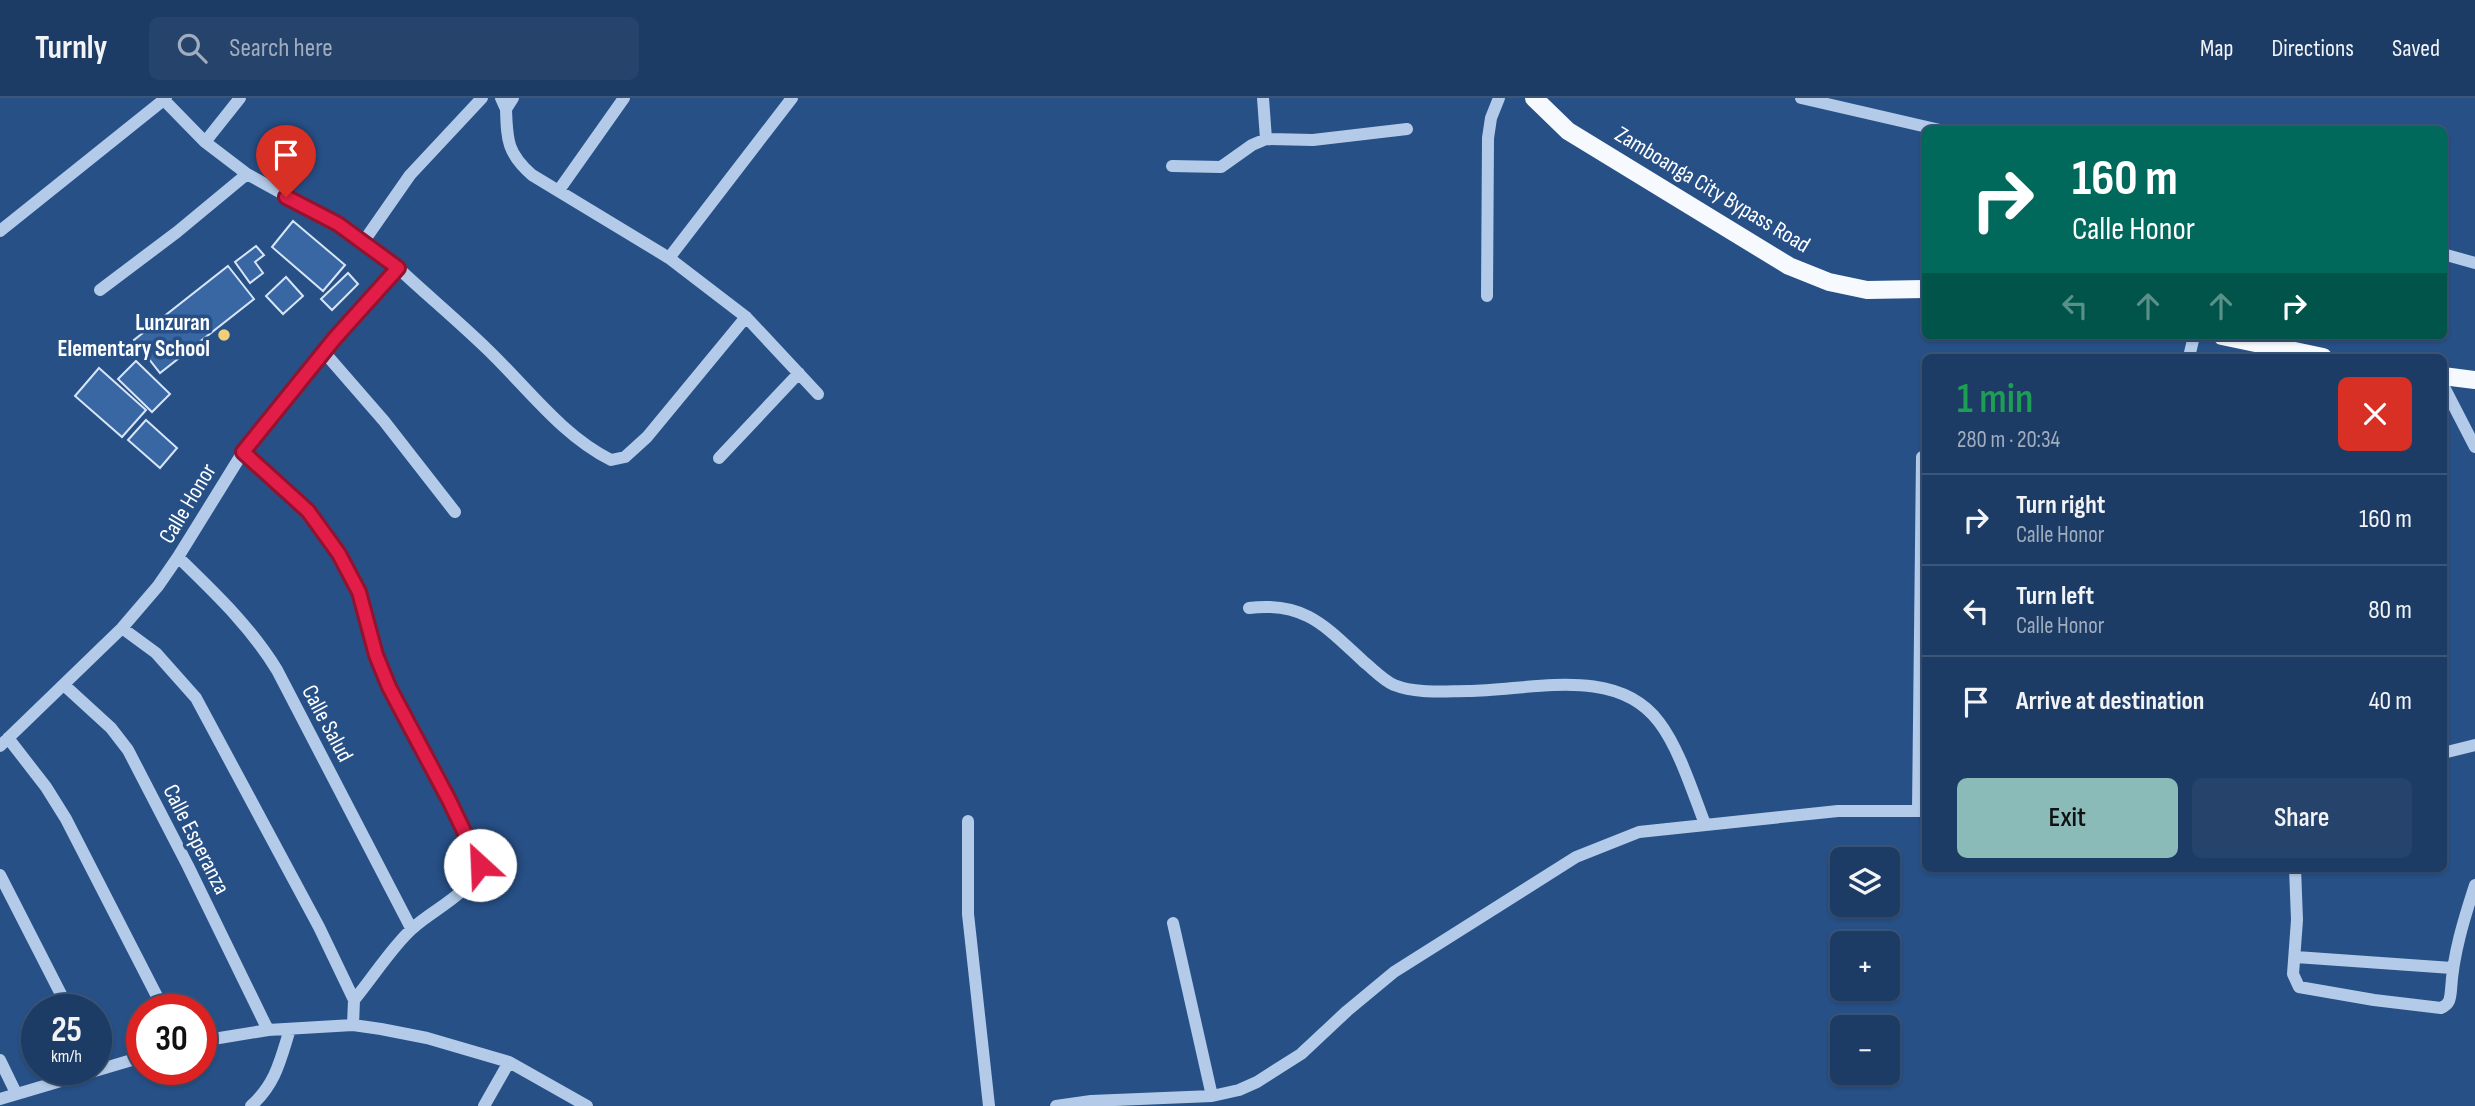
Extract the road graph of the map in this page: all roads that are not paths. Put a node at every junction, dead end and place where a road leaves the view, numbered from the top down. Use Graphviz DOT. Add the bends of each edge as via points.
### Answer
graph roads {
  1 [pos="240,98"];
  2 [pos="482,98"];
  3 [pos="624,98"];
  4 [pos="792,98"];
  5 [pos="1263,98"];
  6 [pos="1499,98"];
  7 [pos="1534,98"];
  8 [pos="1801,98"];
  9 [pos="164,99"];
  10 [pos="507,102"];
  11 [pos="1923,126"];
  12 [pos="1407,129"];
  13 [pos="1266,139"];
  14 [pos="205,142"];
  15 [pos="1172,166"];
  16 [pos="247,174"];
  17 [pos="559,190"];
  18 [pos="0,231"];
  19 [pos="363,241"];
  20 [pos="2447,255"];
  21 [pos="669,258"];
  22 [pos="2475,263"];
  23 [pos="398,268"];
  24 [pos="100,289"];
  25 [pos="1922,289"];
  26 [pos="1487,296"];
  27 [pos="746,317"];
  28 [pos="2241,340"];
  29 [pos="324,352"];
  30 [pos="2309,354"];
  31 [pos="799,373"];
  32 [pos="2447,376"];
  33 [pos="2475,380"];
  34 [pos="2447,393"];
  35 [pos="818,394"];
  36 [pos="2475,447"];
  37 [pos="243,452"];
  38 [pos="1922,457"];
  39 [pos="719,458"];
  40 [pos="455,512"];
  41 [pos="178,557"];
  42 [pos="1249,608"];
  43 [pos="122,628"];
  44 [pos="64,685"];
  45 [pos="4,742"];
  46 [pos="2475,745"];
  47 [pos="2447,752"];
  48 [pos="1922,811"];
  49 [pos="968,821"];
  50 [pos="1705,824"];
  51 [pos="2295,872"];
  52 [pos="0,875"];
  53 [pos="2475,885"];
  54 [pos="1173,923"];
  55 [pos="411,928"];
  56 [pos="2296,957"];
  57 [pos="2452,968"];
  58 [pos="61,994"];
  59 [pos="156,994"];
  60 [pos="354,1000"];
  61 [pos="354,1026"];
  62 [pos="290,1029"];
  63 [pos="268,1030"];
  64 [pos="217,1038"];
  65 [pos="0,1060"];
  66 [pos="509,1062"];
  67 [pos="39,1085"];
  68 [pos="16,1093"];
  69 [pos="1212,1096"];
  70 [pos="0,1099"];
  71 [pos="251,1106"];
  72 [pos="484,1106"];
  73 [pos="587,1106"];
  74 [pos="989,1106"];
  75 [pos="1056,1106"];
  1 -- 14 [label="street"];
  2 -- 19 [label="street" via="410,175"];
  3 -- 17 [label="street"];
  4 -- 21 [label="street"];
  5 -- 13 [label="street"];
  6 -- 26 [label="street" via="1488,138"];
  7 -- 25 [label="main road, Zamboanga City Bypass Road" via="1567,131 1788,266 1867,290"];
  8 -- 11 [label="street"];
  9 -- 14 [label="street"];
  9 -- 18 [label="street"];
  10 -- 17 [label="street" via="509,148 516,161"];
  12 -- 13 [label="street" via="1314,140"];
  13 -- 15 [label="street" via="1221,167"];
  14 -- 16 [label="street"];
  16 -- 19 [label="street"];
  16 -- 24 [label="street"];
  17 -- 21 [label="street"];
  19 -- 23 [label="street"];
  20 -- 22 [label="street"];
  21 -- 27 [label="street"];
  23 -- 27 [label="street" via="568,430 611,460 625,457 647,437"];
  23 -- 29 [label="street, Calle Honor"];
  27 -- 31 [label="street"];
  28 -- 30 [label="main road"];
  29 -- 37 [label="street, Calle Honor"];
  29 -- 40 [label="street"];
  31 -- 35 [label="street"];
  31 -- 39 [label="street"];
  32 -- 33 [label="main road"];
  34 -- 36 [label="street"];
  37 -- 41 [label="street, Calle Honor"];
  37 -- 55 [label="street" via="308,511 339,554 359,592 389,687 480,865 475,878"];
  38 -- 48 [label="street"];
  41 -- 43 [label="street, Calle Honor"];
  41 -- 55 [label="street, Calle Salud" via="260,642"];
  42 -- 50 [label="street" via="1272,605 1300,612 1392,684 1405,688 1488,691 1589,685 1623,694 1659,720"];
  43 -- 44 [label="street, Calle Honor"];
  43 -- 60 [label="street" via="156,653 195,698"];
  44 -- 45 [label="street, Calle Honor"];
  44 -- 63 [label="street, Calle Esperanza" via="111,727 128,750"];
  45 -- 59 [label="street" via="46,787 66,819"];
  46 -- 47 [label="street"];
  48 -- 50 [label="street" via="1838,811"];
  49 -- 74 [label="street" via="968,914"];
  50 -- 69 [label="street" via="1639,832 1576,857 1394,972 1301,1055 1274,1073"];
  51 -- 56 [label="street"];
  52 -- 58 [label="street"];
  53 -- 57 [label="street"];
  54 -- 69 [label="street"];
  55 -- 60 [label="street"];
  56 -- 57 [label="street"];
  56 -- 57 [label="street" via="2293,974 2299,986 2441,1007 2450,999"];
  60 -- 61 [label="street"];
  61 -- 62 [label="street"];
  61 -- 66 [label="street" via="427,1038"];
  62 -- 63 [label="street"];
  62 -- 71 [label="street" via="273,1081"];
  63 -- 64 [label="street"];
  65 -- 68 [label="street"];
  66 -- 72 [label="street"];
  66 -- 73 [label="street"];
  67 -- 68 [label="street"];
  68 -- 70 [label="street"];
  69 -- 75 [label="street"];
}
